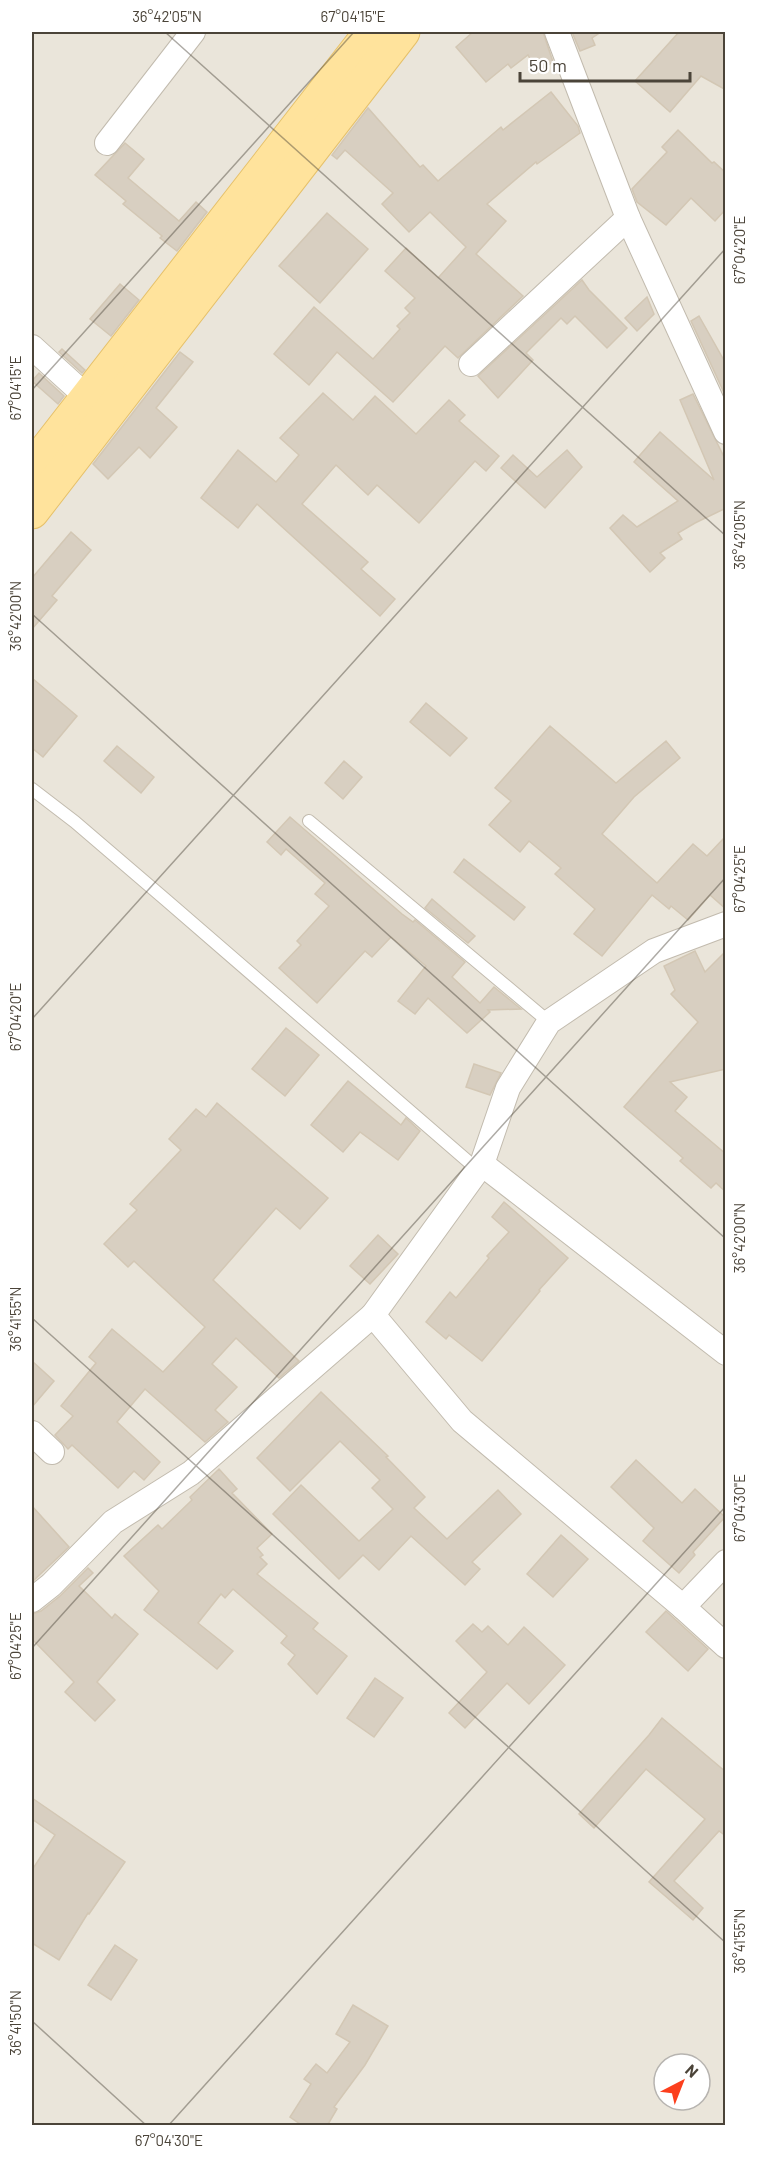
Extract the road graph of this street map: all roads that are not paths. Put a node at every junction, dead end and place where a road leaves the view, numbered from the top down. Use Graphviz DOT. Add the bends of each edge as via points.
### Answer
graph roads {
  1 [pos="193,32"];
  2 [pos="370,32"];
  3 [pos="403,32"];
  4 [pos="557,32"];
  5 [pos="106,143"];
  6 [pos="628,218"];
  7 [pos="32,347"];
  8 [pos="471,364"];
  9 [pos="87,397"];
  10 [pos="726,432"];
  11 [pos="32,468"];
  12 [pos="32,512"];
  13 [pos="32,789"];
  14 [pos="309,821"];
  15 [pos="726,924"];
  16 [pos="549,1022"];
  17 [pos="480,1167"];
  18 [pos="373,1314"];
  19 [pos="726,1353"];
  20 [pos="32,1433"];
  21 [pos="52,1452"];
  22 [pos="726,1562"];
  23 [pos="32,1600"];
  24 [pos="683,1607"];
  25 [pos="726,1646"];
  1 -- 5 [label="street"];
  2 -- 9 [label="main road"];
  3 -- 12 [label="main road"];
  4 -- 6 [label="street"];
  6 -- 8 [label="street"];
  6 -- 10 [label="street"];
  7 -- 9 [label="street"];
  9 -- 11 [label="main road"];
  13 -- 17 [label="lane"];
  14 -- 16 [label="lane"];
  15 -- 16 [label="street" via="654,951"];
  16 -- 17 [label="street" via="508,1088"];
  17 -- 18 [label="street"];
  17 -- 19 [label="street"];
  18 -- 23 [label="street" via="191,1473 113,1522"];
  18 -- 24 [label="street" via="462,1421"];
  20 -- 21 [label="street"];
  22 -- 24 [label="street"];
  24 -- 25 [label="street"];
}
